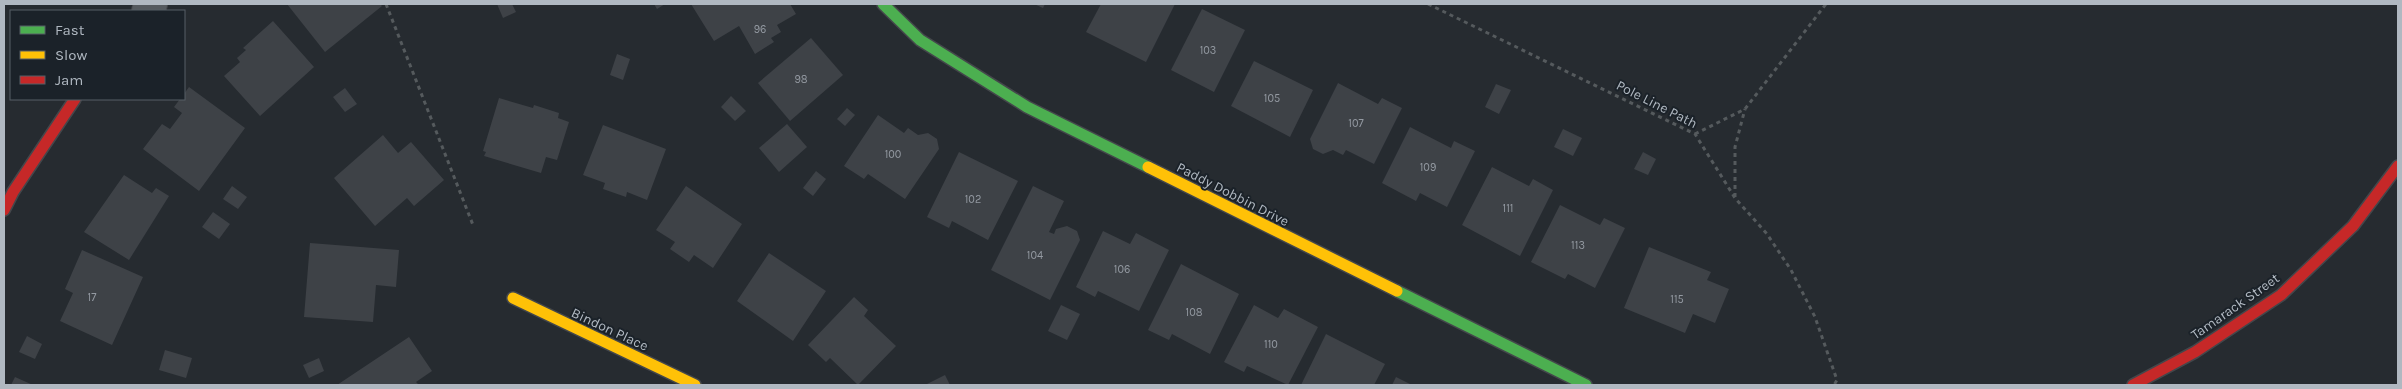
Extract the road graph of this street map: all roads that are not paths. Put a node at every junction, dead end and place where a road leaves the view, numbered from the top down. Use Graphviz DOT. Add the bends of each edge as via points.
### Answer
graph roads {
  1 [pos="883,4"];
  2 [pos="73,100"];
  3 [pos="2398,166"];
  4 [pos="4,210"];
  5 [pos="513,298"];
  6 [pos="695,385"];
  7 [pos="1586,385"];
  8 [pos="2133,385"];
  1 -- 7 [label="street, Paddy Dobbin Drive" via="920,40 1027,107"];
  2 -- 4 [label="street"];
  3 -- 8 [label="street, Tamarack Street" via="2353,226 2282,294 2195,352"];
  5 -- 6 [label="street, Bindon Place"];
}
